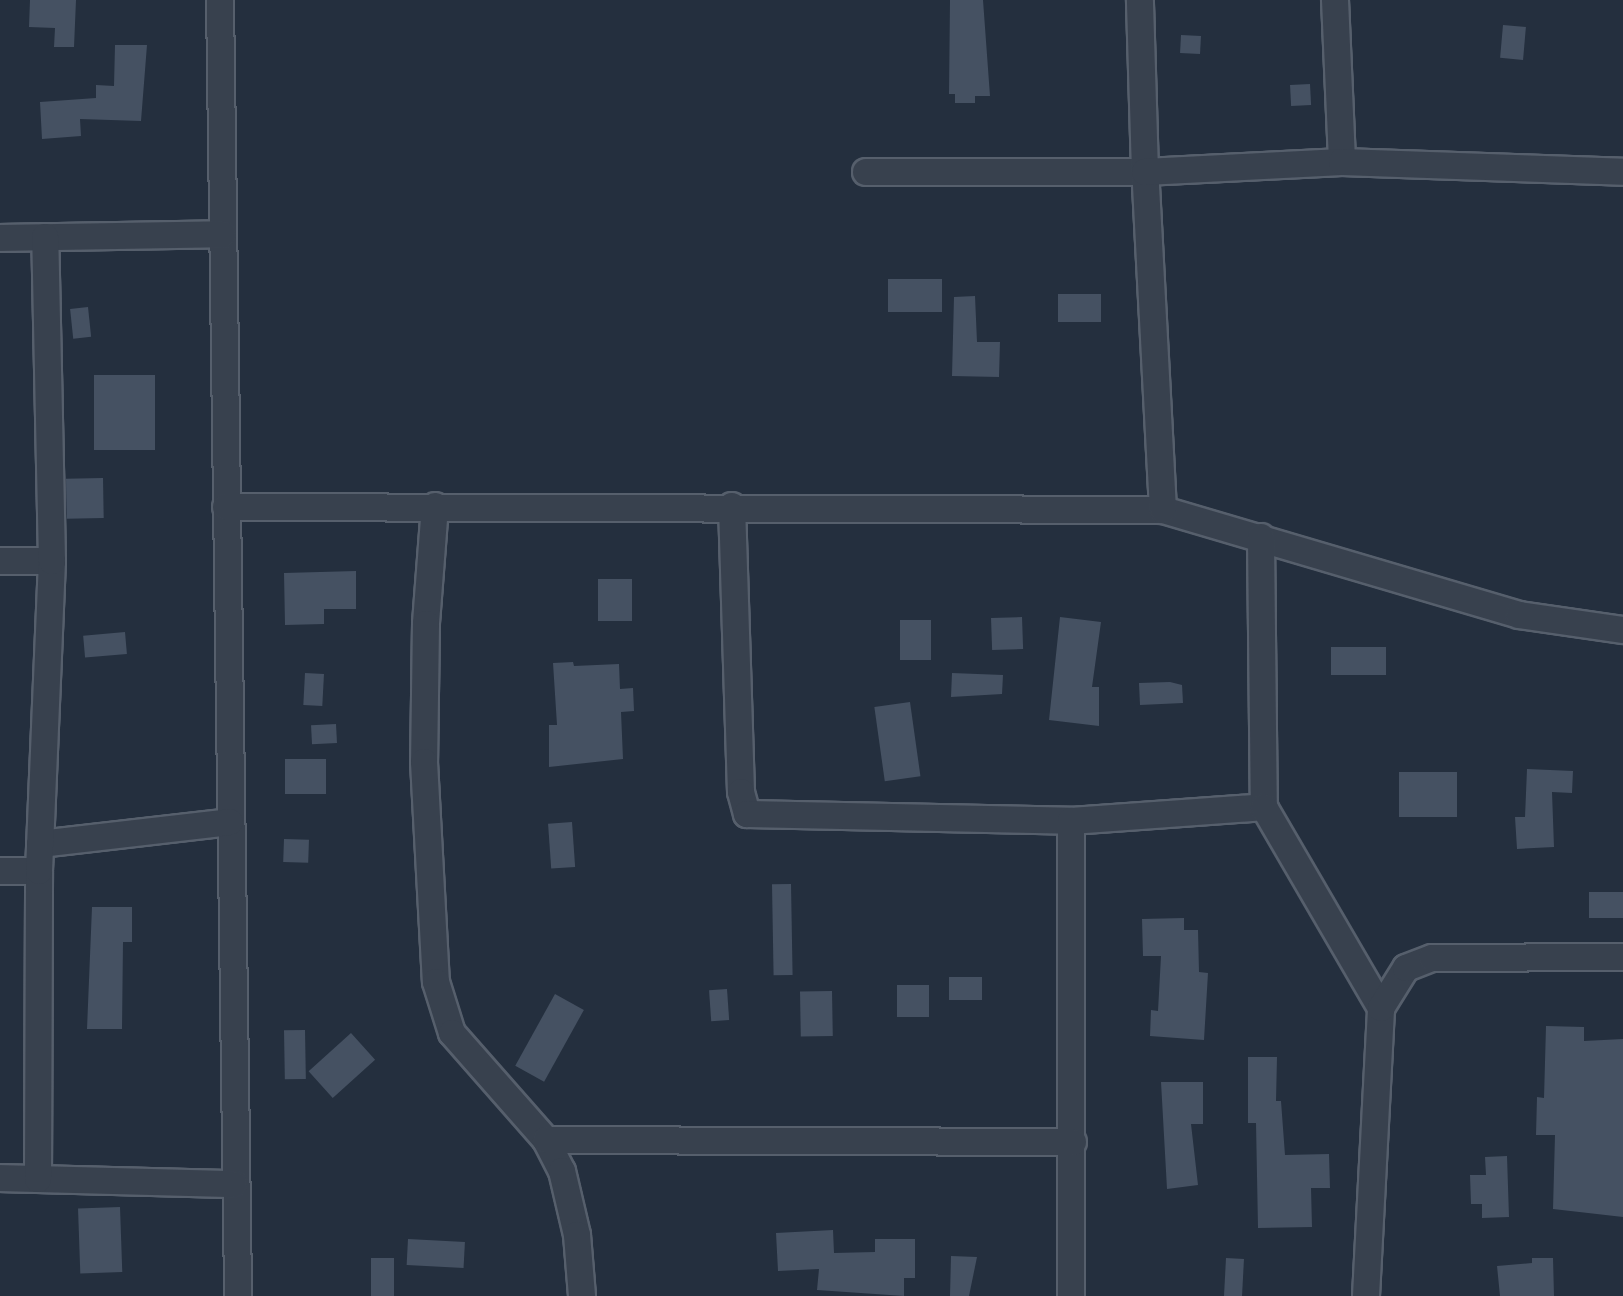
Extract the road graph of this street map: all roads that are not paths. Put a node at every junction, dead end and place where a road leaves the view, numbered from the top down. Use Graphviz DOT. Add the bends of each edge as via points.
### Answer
graph roads {
  1 [pos="220,0"];
  2 [pos="1140,0"];
  3 [pos="1335,0"];
  4 [pos="1342,162"];
  5 [pos="866,172"];
  6 [pos="1145,172"];
  7 [pos="1623,172"];
  8 [pos="223,234"];
  9 [pos="45,237"];
  10 [pos="0,238"];
  11 [pos="435,506"];
  12 [pos="732,506"];
  13 [pos="226,507"];
  14 [pos="1163,510"];
  15 [pos="1261,537"];
  16 [pos="0,561"];
  17 [pos="52,561"];
  18 [pos="1623,630"];
  19 [pos="1264,807"];
  20 [pos="1071,821"];
  21 [pos="230,822"];
  22 [pos="40,844"];
  23 [pos="0,871"];
  24 [pos="39,871"];
  25 [pos="1623,957"];
  26 [pos="1381,1008"];
  27 [pos="546,1140"];
  28 [pos="1073,1142"];
  29 [pos="0,1178"];
  30 [pos="38,1179"];
  31 [pos="234,1184"];
  32 [pos="238,1296"];
  33 [pos="582,1296"];
  34 [pos="1071,1296"];
  35 [pos="1366,1296"];
  1 -- 8 [label="street"];
  2 -- 6 [label="street"];
  3 -- 4 [label="street"];
  4 -- 6 [label="street"];
  4 -- 7 [label="street"];
  5 -- 6 [label="street"];
  6 -- 14 [label="street"];
  8 -- 9 [label="street"];
  8 -- 13 [label="street"];
  9 -- 10 [label="street"];
  9 -- 17 [label="street"];
  11 -- 12 [label="street"];
  11 -- 13 [label="street"];
  11 -- 27 [label="street" via="424,762 436,982 452,1033"];
  12 -- 14 [label="street"];
  12 -- 20 [label="street" via="741,792 747,814"];
  13 -- 21 [label="street"];
  14 -- 15 [label="street"];
  15 -- 18 [label="street" via="1519,615"];
  15 -- 19 [label="street"];
  16 -- 17 [label="street"];
  17 -- 22 [label="street"];
  19 -- 20 [label="street"];
  19 -- 26 [label="street"];
  20 -- 28 [label="street"];
  21 -- 22 [label="street"];
  21 -- 31 [label="street"];
  22 -- 24 [label="street"];
  23 -- 24 [label="street"];
  24 -- 30 [label="street"];
  25 -- 26 [label="street" via="1418,961 1406,968"];
  26 -- 35 [label="street"];
  27 -- 28 [label="street"];
  27 -- 33 [label="street" via="571,1201"];
  28 -- 34 [label="street"];
  29 -- 30 [label="street"];
  30 -- 31 [label="street"];
  31 -- 32 [label="street"];
}
